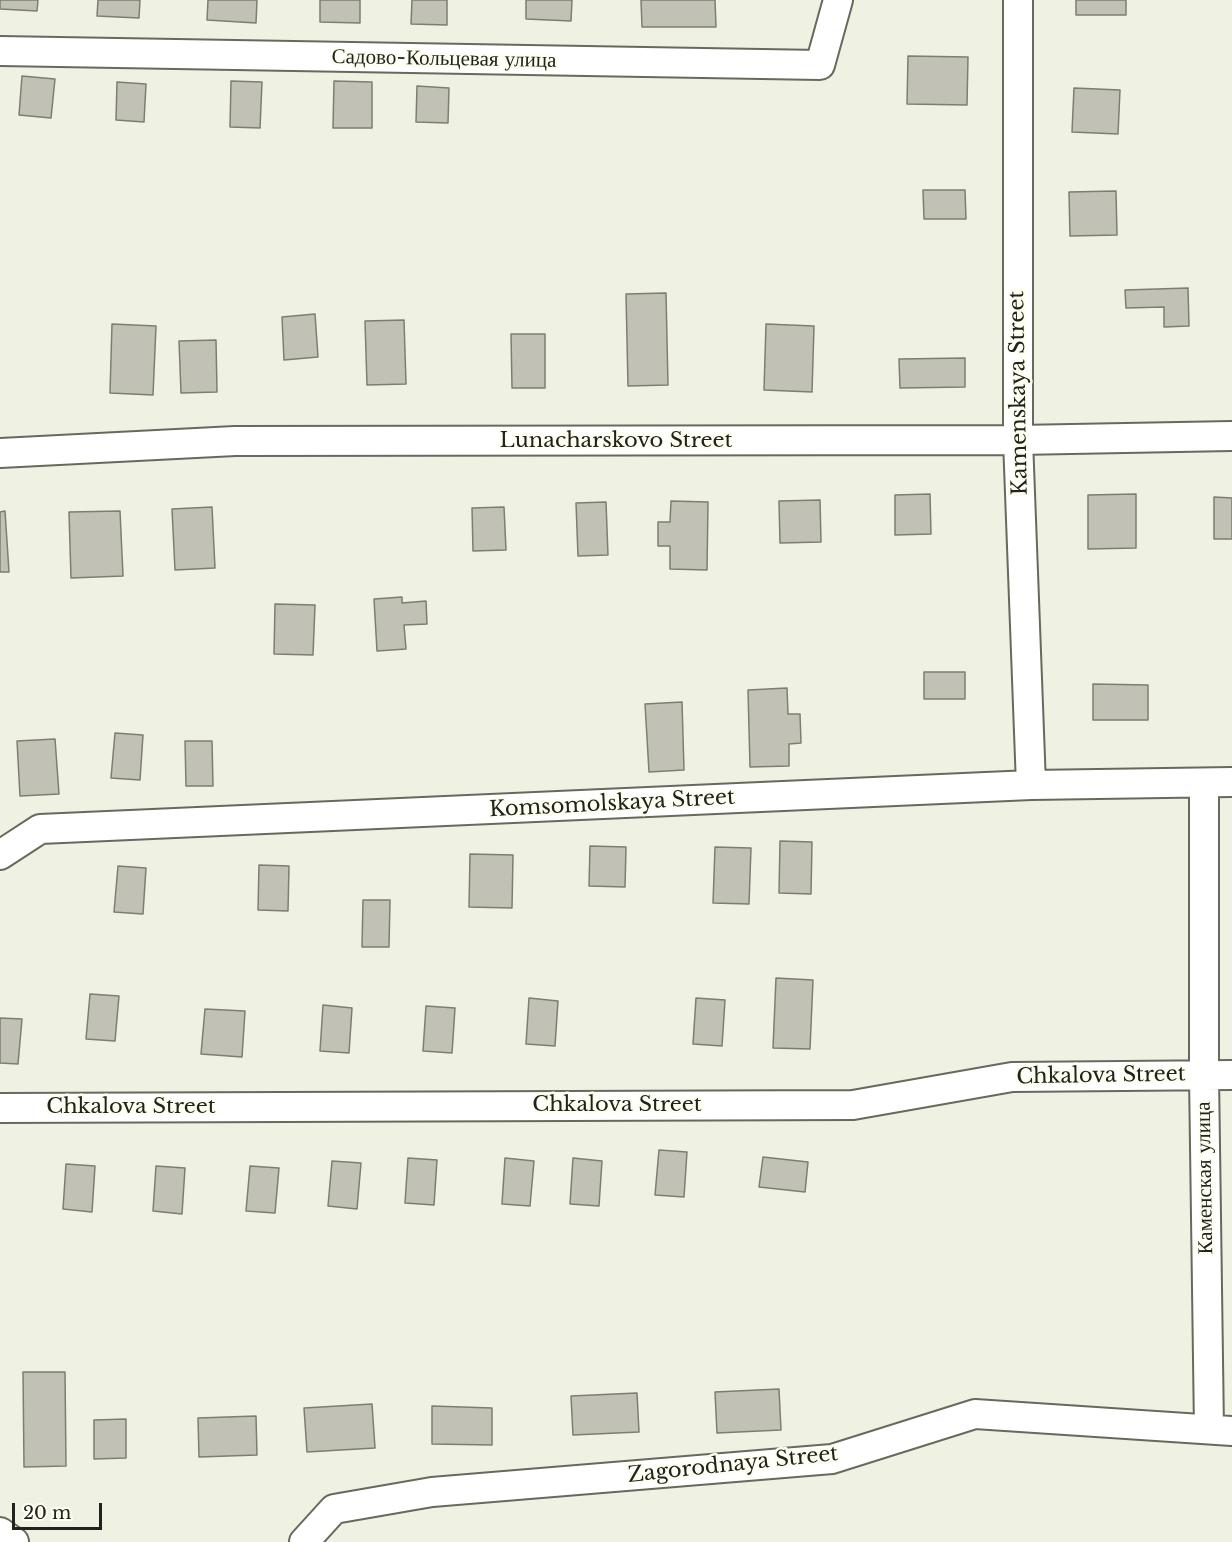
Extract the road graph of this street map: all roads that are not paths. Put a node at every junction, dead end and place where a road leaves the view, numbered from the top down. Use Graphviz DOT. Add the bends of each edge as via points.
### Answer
graph roads {
  1 [pos="838,0"];
  2 [pos="1018,0"];
  3 [pos="0,51"];
  4 [pos="1232,436"];
  5 [pos="1018,440"];
  6 [pos="0,453"];
  7 [pos="1232,782"];
  8 [pos="1204,783"];
  9 [pos="1031,785"];
  10 [pos="0,855"];
  11 [pos="1204,1075"];
  12 [pos="1232,1075"];
  13 [pos="0,1108"];
  14 [pos="1220,1430"];
  15 [pos="0,1532"];
  16 [pos="14,1542"];
  17 [pos="304,1542"];
  1 -- 3 [label="street, Садово-Кольцевая улица" via="820,65"];
  2 -- 5 [label="street, Kamenskaya Street"];
  4 -- 5 [label="street, Lunacharskovo Street"];
  5 -- 6 [label="street, Lunacharskovo Street" via="235,441"];
  5 -- 9 [label="street, Kamenskaya Street"];
  7 -- 8 [label="street, Komsomolskaya Street"];
  8 -- 9 [label="street, Komsomolskaya Street"];
  8 -- 11 [label="street, Каменская улица"];
  9 -- 10 [label="street, Komsomolskaya Street" via="40,830"];
  11 -- 12 [label="street, Chkalova Street"];
  11 -- 13 [label="street, Chkalova Street" via="1012,1077 853,1105"];
  11 -- 14 [label="street, Каменская улица"];
  14 -- 17 [label="street, Zagorodnaya Street" via="975,1414 832,1459 432,1492 334,1509"];
  15 -- 16 [label="street"];
}
